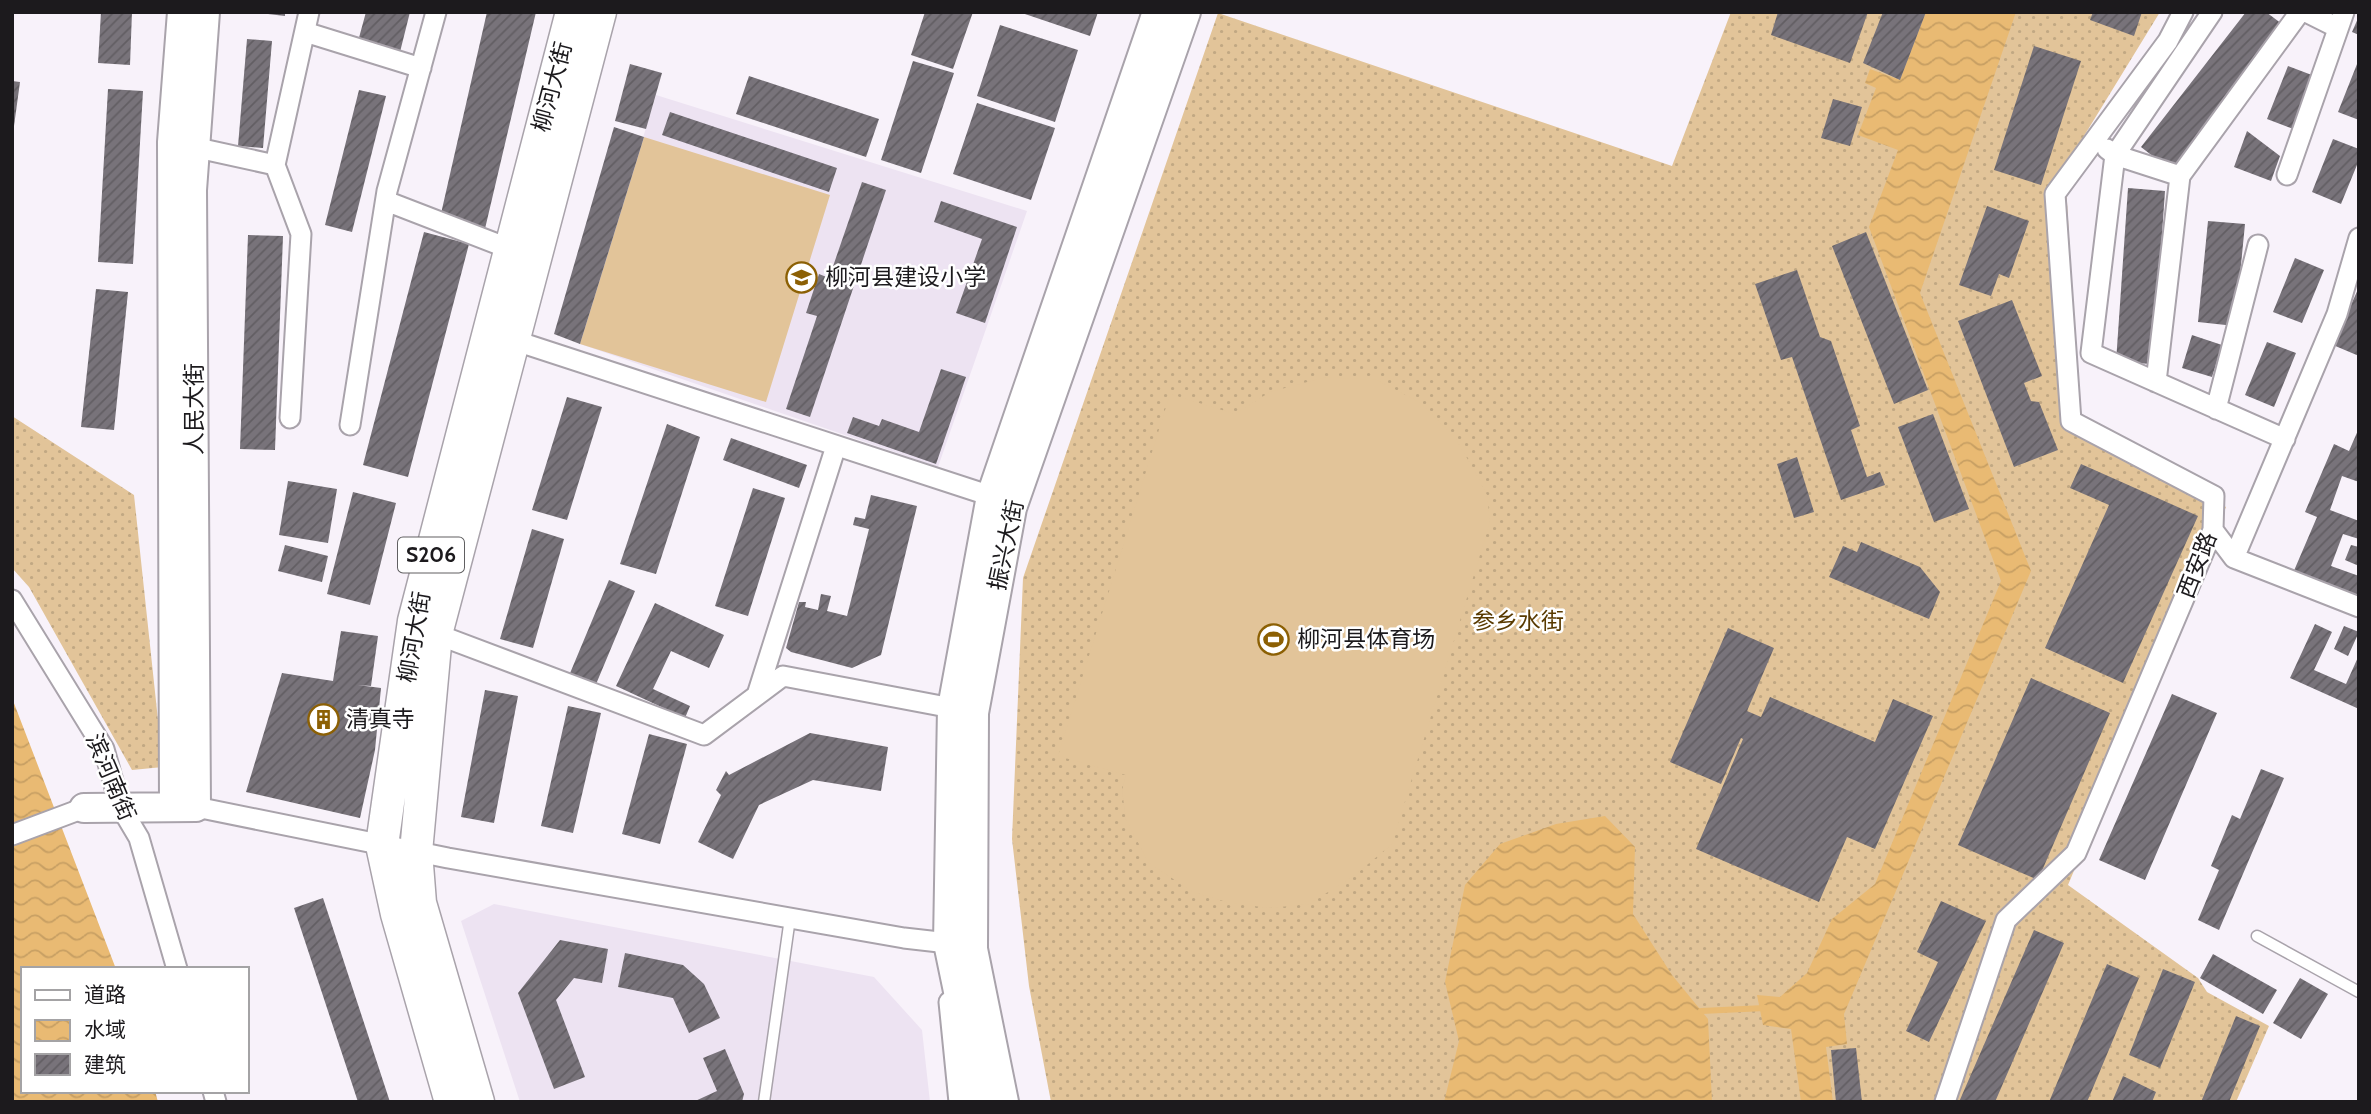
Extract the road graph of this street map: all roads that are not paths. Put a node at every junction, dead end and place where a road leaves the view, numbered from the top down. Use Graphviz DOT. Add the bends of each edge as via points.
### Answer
graph roads {
  1 [pos="182,12"];
  2 [pos="205,12"];
  3 [pos="309,12"];
  4 [pos="436,12"];
  5 [pos="572,12"];
  6 [pos="600,12"];
  7 [pos="1157,12"];
  8 [pos="1186,12"];
  9 [pos="2183,12"];
  10 [pos="2212,12"];
  11 [pos="2303,12"];
  12 [pos="2341,20"];
  13 [pos="305,32"];
  14 [pos="421,68"];
  15 [pos="2095,139"];
  16 [pos="184,145"];
  17 [pos="2115,155"];
  18 [pos="275,165"];
  19 [pos="2287,175"];
  20 [pos="2180,176"];
  21 [pos="386,201"];
  22 [pos="2359,238"];
  23 [pos="2258,245"];
  24 [pos="523,253"];
  25 [pos="513,340"];
  26 [pos="2156,382"];
  27 [pos="2216,409"];
  28 [pos="290,418"];
  29 [pos="350,425"];
  30 [pos="2285,439"];
  31 [pos="836,446"];
  32 [pos="991,496"];
  33 [pos="2213,530"];
  34 [pos="2234,558"];
  35 [pos="12,600"];
  36 [pos="2359,607"];
  37 [pos="436,634"];
  38 [pos="757,695"];
  39 [pos="952,708"];
  40 [pos="120,806"];
  41 [pos="185,807"];
  42 [pos="84,808"];
  43 [pos="12,835"];
  44 [pos="382,845"];
  45 [pos="416,852"];
  46 [pos="790,918"];
  47 [pos="2257,936"];
  48 [pos="948,943"];
  49 [pos="176,967"];
  50 [pos="2359,992"];
  51 [pos="451,1102"];
  52 [pos="478,1102"];
  53 [pos="764,1102"];
  54 [pos="959,1102"];
  55 [pos="981,1102"];
  56 [pos="1004,1102"];
  57 [pos="1945,1102"];
  1 -- 16 [label="street, 人民大街"];
  2 -- 16 [label="street, 人民大街"];
  3 -- 13 [label="street"];
  4 -- 14 [label="street"];
  5 -- 24 [label="main road, 柳河大街 / S206"];
  6 -- 24 [label="main road, 柳河大街 / S206"];
  7 -- 32 [label="street, 振兴大街"];
  8 -- 56 [label="street, 振兴大街" via="1012,508 974,713 973,948"];
  9 -- 15 [label="street, 西安路" via="2168,41"];
  10 -- 17 [label="street"];
  11 -- 12 [label="street"];
  11 -- 20 [label="street"];
  12 -- 19 [label="street"];
  13 -- 14 [label="street"];
  13 -- 18 [label="street"];
  14 -- 21 [label="street"];
  15 -- 17 [label="street"];
  15 -- 33 [label="street, 西安路" via="2055,194 2071,421 2214,496"];
  16 -- 18 [label="street"];
  16 -- 41 [label="street, 人民大街" via="192,190"];
  17 -- 20 [label="street"];
  17 -- 26 [label="street" via="2091,353"];
  18 -- 28 [label="street" via="301,234"];
  20 -- 26 [label="street"];
  21 -- 24 [label="street"];
  21 -- 29 [label="street"];
  22 -- 30 [label="street" via="2337,314"];
  23 -- 27 [label="street"];
  24 -- 25 [label="main road, 柳河大街 / S206"];
  24 -- 44 [label="main road, 柳河大街 / S206" via="414,621"];
  25 -- 31 [label="street"];
  25 -- 37 [label="main road, 柳河大街 / S206"];
  26 -- 27 [label="street"];
  27 -- 30 [label="street"];
  30 -- 34 [label="street"];
  31 -- 32 [label="street"];
  31 -- 38 [label="street"];
  32 -- 39 [label="street, 振兴大街"];
  33 -- 34 [label="street"];
  33 -- 57 [label="street, 西安路" via="2076,853 2006,920"];
  34 -- 36 [label="street"];
  35 -- 40 [label="street, 滨河南街" via="104,749"];
  37 -- 38 [label="street" via="704,735"];
  37 -- 45 [label="main road, 柳河大街 / S206"];
  38 -- 39 [label="street" via="783,676"];
  39 -- 48 [label="street, 振兴大街"];
  40 -- 41 [label="street"];
  40 -- 42 [label="street"];
  40 -- 49 [label="street, 滨河南街" via="139,838"];
  41 -- 44 [label="street"];
  42 -- 43 [label="street"];
  44 -- 45 [label="street"];
  44 -- 51 [label="main road, 柳河大街 / S206"];
  45 -- 46 [label="street"];
  45 -- 52 [label="main road, 柳河大街 / S206" via="420,903"];
  46 -- 48 [label="street"];
  46 -- 53 [label="lane"];
  47 -- 50 [label="lane"];
  48 -- 54 [label="street"];
  48 -- 55 [label="street, 振兴大街"];
}
